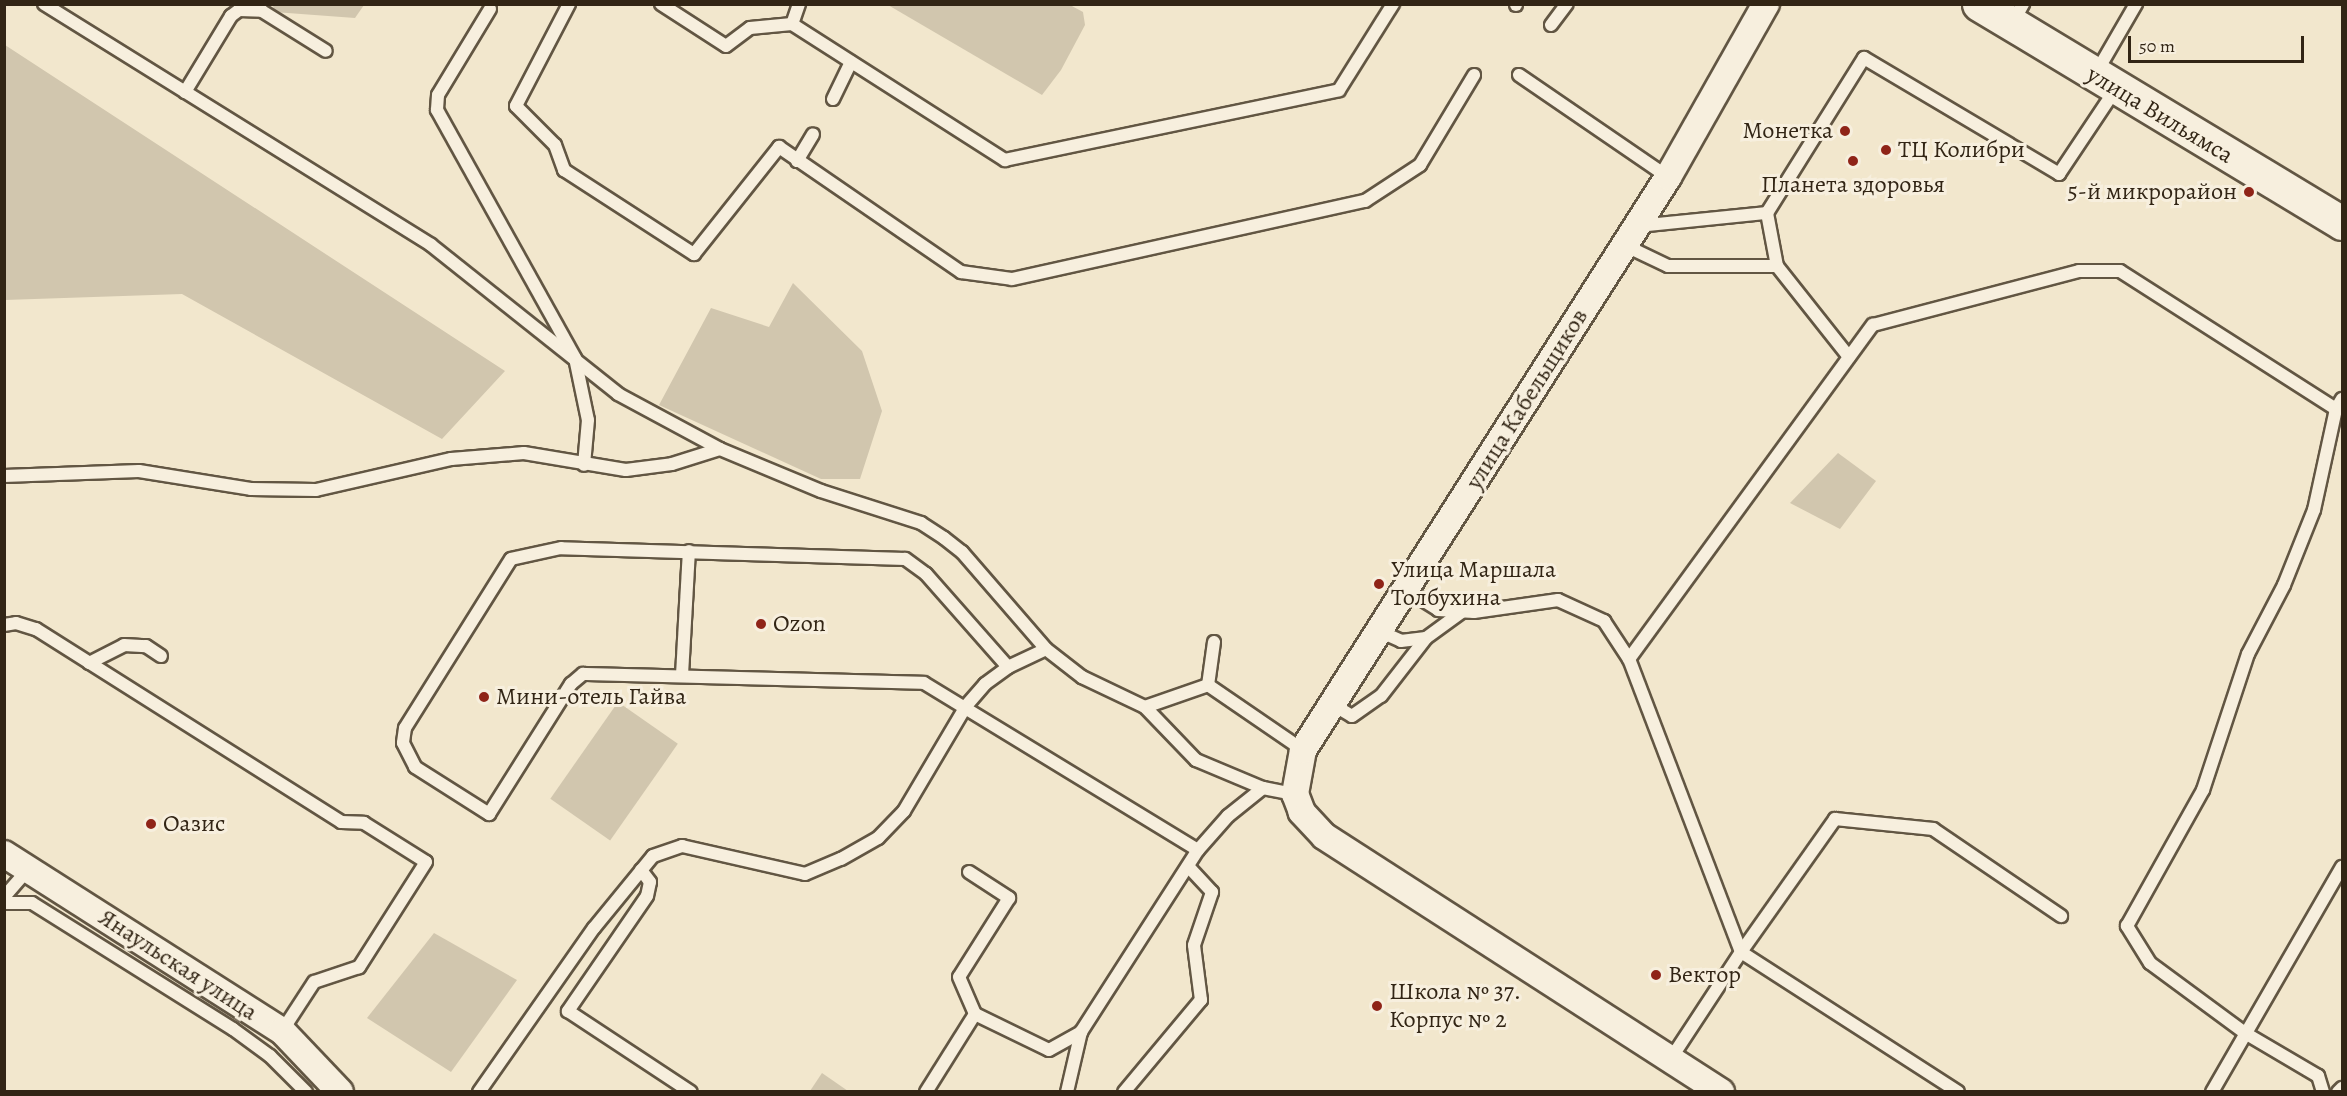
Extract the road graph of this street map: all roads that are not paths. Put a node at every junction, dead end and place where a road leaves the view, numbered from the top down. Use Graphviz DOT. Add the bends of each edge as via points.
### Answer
graph roads {
  1 [pos="44,4"];
  2 [pos="569,4"];
  3 [pos="661,4"];
  4 [pos="799,4"];
  5 [pos="1394,4"];
  6 [pos="1567,4"];
  7 [pos="1766,4"];
  8 [pos="1979,4"];
  9 [pos="2136,4"];
  10 [pos="488,6"];
  11 [pos="2017,15"];
  12 [pos="792,24"];
  13 [pos="1551,25"];
  14 [pos="326,51"];
  15 [pos="851,62"];
  16 [pos="1474,75"];
  17 [pos="1519,75"];
  18 [pos="2105,83"];
  19 [pos="185,92"];
  20 [pos="833,99"];
  21 [pos="813,134"];
  22 [pos="797,161"];
  23 [pos="1668,177"];
  24 [pos="1767,213"];
  25 [pos="2343,223"];
  26 [pos="1631,236"];
  27 [pos="1777,266"];
  28 [pos="1849,357"];
  29 [pos="575,358"];
  30 [pos="2339,404"];
  31 [pos="720,449"];
  32 [pos="584,465"];
  33 [pos="4,476"];
  34 [pos="689,551"];
  35 [pos="1405,589"];
  36 [pos="1463,611"];
  37 [pos="4,625"];
  38 [pos="1379,631"];
  39 [pos="1426,638"];
  40 [pos="1214,642"];
  41 [pos="1046,649"];
  42 [pos="162,656"];
  43 [pos="1629,658"];
  44 [pos="89,663"];
  45 [pos="1008,667"];
  46 [pos="682,675"];
  47 [pos="1208,685"];
  48 [pos="1332,704"];
  49 [pos="966,706"];
  50 [pos="1145,707"];
  51 [pos="1303,750"];
  52 [pos="1263,788"];
  53 [pos="1295,794"];
  54 [pos="1198,850"];
  55 [pos="4,854"];
  56 [pos="1188,866"];
  57 [pos="2343,867"];
  58 [pos="28,869"];
  59 [pos="641,870"];
  60 [pos="969,872"];
  61 [pos="4,897"];
  62 [pos="4,903"];
  63 [pos="2061,916"];
  64 [pos="1741,952"];
  65 [pos="975,1014"];
  66 [pos="282,1031"];
  67 [pos="1081,1032"];
  68 [pos="2245,1033"];
  69 [pos="1670,1060"];
  70 [pos="2343,1088"];
  71 [pos="306,1092"];
  72 [pos="340,1092"];
  73 [pos="479,1092"];
  74 [pos="691,1092"];
  75 [pos="926,1092"];
  76 [pos="1067,1092"];
  77 [pos="1124,1092"];
  78 [pos="1721,1092"];
  79 [pos="1958,1092"];
  80 [pos="2212,1092"];
  81 [pos="2323,1092"];
  82 [pos="2338,1092"];
  1 -- 19 [label="lane"];
  2 -- 22 [label="lane" via="516,106 555,145 564,170 694,254 778,147"];
  3 -- 12 [label="lane" via="726,46 750,28"];
  4 -- 12 [label="lane"];
  5 -- 15 [label="lane" via="1339,90 1005,160"];
  6 -- 13 [label="lane"];
  7 -- 23 [label="street, улица Кабельщиков"];
  8 -- 11 [label="street, улица Вильямса"];
  9 -- 18 [label="lane"];
  10 -- 29 [label="lane" via="438,95 436,110"];
  11 -- 18 [label="street, улица Вильямса"];
  12 -- 15 [label="lane"];
  14 -- 19 [label="lane" via="262,11 239,10 231,16"];
  15 -- 20 [label="lane"];
  16 -- 22 [label="lane" via="1420,165 1365,201 1012,279 961,272"];
  17 -- 23 [label="lane"];
  18 -- 24 [label="lane" via="2059,174 1864,58"];
  18 -- 25 [label="street, улица Вильямса"];
  19 -- 29 [label="lane" via="431,245"];
  21 -- 22 [label="lane"];
  23 -- 26 [label="street, улица Кабельщиков"];
  24 -- 26 [label="lane"];
  24 -- 27 [label="lane"];
  26 -- 27 [label="lane" via="1668,266"];
  26 -- 35 [label="street, улица Кабельщиков"];
  27 -- 28 [label="lane"];
  28 -- 30 [label="lane" via="1873,325 2079,271 2120,271"];
  28 -- 43 [label="lane"];
  29 -- 31 [label="lane" via="618,394"];
  29 -- 32 [label="lane" via="588,420"];
  30 -- 68 [label="lane" via="2314,510 2284,585 2248,654 2203,790 2127,926 2150,963"];
  31 -- 32 [label="lane" via="672,464 637,469"];
  31 -- 41 [label="lane" via="821,491 921,524 962,552"];
  32 -- 33 [label="lane" via="524,453 451,459 316,490 251,489 139,471"];
  34 -- 45 [label="lane" via="905,559 926,574"];
  34 -- 46 [label="lane"];
  34 -- 46 [label="lane" via="561,548 511,559 405,728 403,743 415,767 489,814 577,677 591,673"];
  35 -- 36 [label="lane" via="1438,609"];
  35 -- 38 [label="street, улица Кабельщиков"];
  36 -- 39 [label="lane"];
  36 -- 43 [label="lane" via="1558,600 1604,621"];
  37 -- 44 [label="lane" via="26,624"];
  38 -- 39 [label="lane" via="1401,641"];
  38 -- 48 [label="street, улица Кабельщиков"];
  39 -- 48 [label="lane" via="1381,696 1352,716"];
  40 -- 47 [label="lane"];
  41 -- 45 [label="lane"];
  41 -- 50 [label="lane" via="1082,677"];
  42 -- 44 [label="lane" via="146,646 124,645"];
  43 -- 64 [label="lane"];
  44 -- 66 [label="lane" via="341,822 364,823 426,862 359,968 314,982"];
  45 -- 49 [label="lane" via="985,684"];
  46 -- 49 [label="lane" via="924,682"];
  47 -- 50 [label="lane"];
  47 -- 51 [label="lane"];
  48 -- 51 [label="street, улица Кабельщиков"];
  49 -- 54 [label="lane"];
  49 -- 59 [label="lane" via="904,811 878,838 841,859 805,874 682,846 663,849"];
  50 -- 52 [label="lane" via="1196,760"];
  51 -- 53 [label="street, улица Кабельщиков"];
  52 -- 53 [label="lane"];
  52 -- 54 [label="lane" via="1228,816"];
  53 -- 69 [label="street" via="1302,812 1324,836"];
  54 -- 56 [label="lane"];
  55 -- 58 [label="street, Янаульская улица"];
  56 -- 67 [label="lane"];
  56 -- 77 [label="lane" via="1212,892 1194,945 1201,1000"];
  57 -- 68 [label="lane"];
  58 -- 61 [label="lane"];
  58 -- 66 [label="street, Янаульская улица"];
  59 -- 73 [label="lane" via="594,928"];
  59 -- 74 [label="lane" via="650,882 647,896 568,1011"];
  60 -- 65 [label="lane" via="1009,898 959,977"];
  62 -- 71 [label="lane" via="32,903 233,1029 270,1056"];
  63 -- 64 [label="lane" via="1933,829 1835,819"];
  64 -- 69 [label="lane"];
  64 -- 79 [label="lane"];
  65 -- 67 [label="lane" via="1049,1050"];
  65 -- 75 [label="lane"];
  66 -- 72 [label="street, Янаульская улица"];
  67 -- 76 [label="lane"];
  68 -- 80 [label="lane"];
  68 -- 81 [label="lane" via="2318,1076"];
  69 -- 78 [label="street"];
  70 -- 82 [label="lane"];
}
